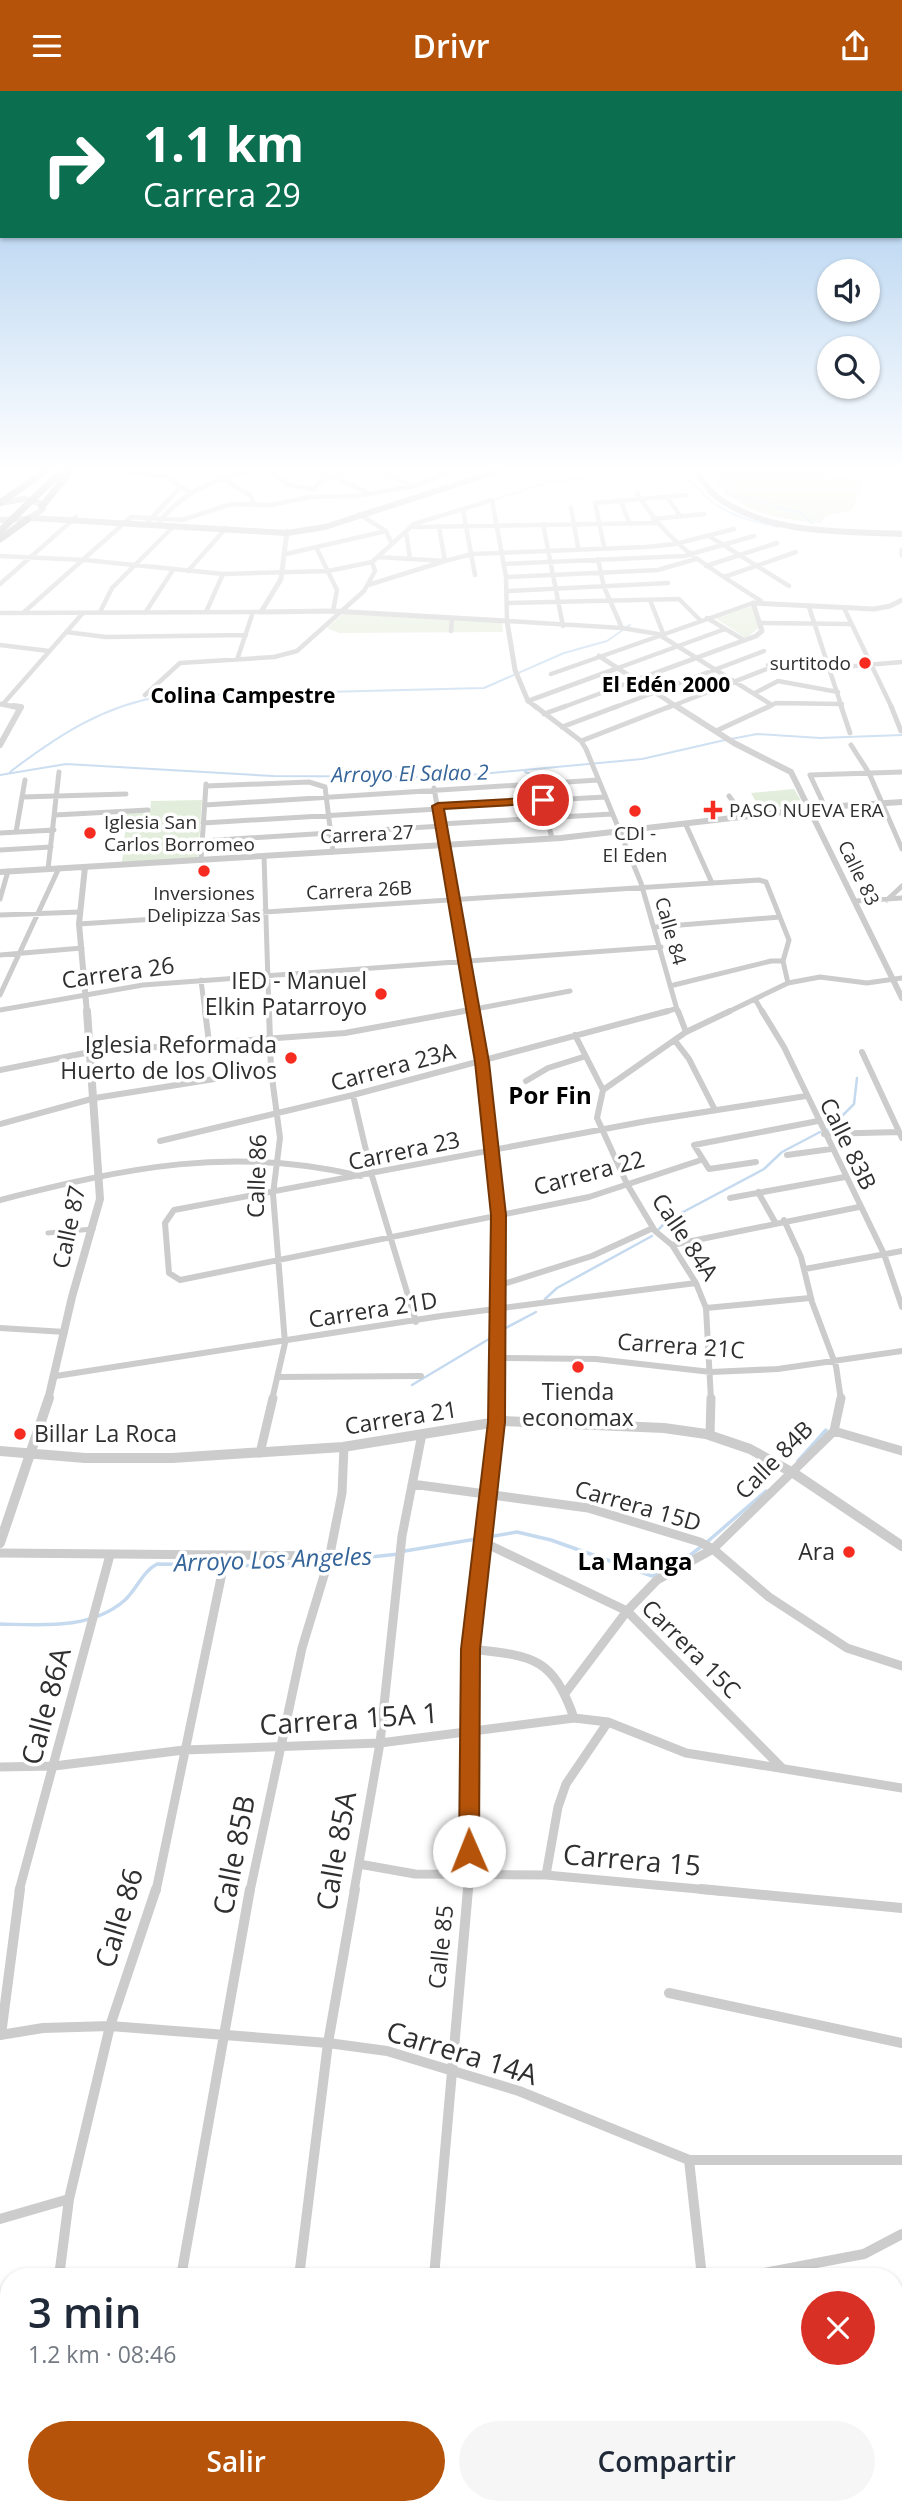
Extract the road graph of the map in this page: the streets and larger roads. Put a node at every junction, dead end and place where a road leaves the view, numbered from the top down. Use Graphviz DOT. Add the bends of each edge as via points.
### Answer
graph roads {
  1 [pos="62,580"];
  2 [pos="120,580"];
  3 [pos="166,580"];
  4 [pos="220,580"];
  5 [pos="278,580"];
  6 [pos="332,580"];
  7 [pos="371,580"];
  8 [pos="386,580"];
  9 [pos="506,580"];
  10 [pos="555,580"];
  11 [pos="602,580"];
  12 [pos="729,580"];
  13 [pos="779,580"];
  14 [pos="668,583"];
  15 [pos="368,586"];
  16 [pos="789,586"];
  17 [pos="604,587"];
  18 [pos="558,589"];
  19 [pos="508,591"];
  20 [pos="650,600"];
  21 [pos="902,600"];
  22 [pos="610,601"];
  23 [pos="761,601"];
  24 [pos="508,603"];
  25 [pos="560,603"];
  26 [pos="753,603"];
  27 [pos="898,606"];
  28 [pos="809,607"];
  29 [pos="844,608"];
  30 [pos="333,611"];
  31 [pos="206,612"];
  32 [pos="257,612"];
  33 [pos="343,612"];
  34 [pos="0,613"];
  35 [pos="23,613"];
  36 [pos="83,613"];
  37 [pos="100,613"];
  38 [pos="145,613"];
  39 [pos="452,618"];
  40 [pos="707,618"];
  41 [pos="700,620"];
  42 [pos="507,621"];
  43 [pos="761,623"];
  44 [pos="850,624"];
  45 [pos="563,625"];
  46 [pos="813,625"];
  47 [pos="624,629"];
  48 [pos="725,629"];
  49 [pos="452,631"];
  50 [pos="66,632"];
  51 [pos="660,634"];
  52 [pos="246,635"];
  53 [pos="744,640"];
  54 [pos="0,645"];
  55 [pos="677,647"];
  56 [pos="49,651"];
  57 [pos="764,652"];
  58 [pos="599,656"];
  59 [pos="696,658"];
  60 [pos="237,660"];
  61 [pos="902,662"];
  62 [pos="870,664"];
  63 [pos="831,668"];
  64 [pos="618,669"];
  65 [pos="716,670"];
  66 [pos="551,674"];
  67 [pos="636,680"];
  68 [pos="735,681"];
  69 [pos="838,692"];
  70 [pos="656,693"];
  71 [pos="755,693"];
  72 [pos="145,695"];
  73 [pos="528,701"];
  74 [pos="842,703"];
  75 [pos="2,704"];
  76 [pos="674,705"];
  77 [pos="772,705"];
  78 [pos="544,714"];
  79 [pos="562,727"];
  80 [pos="716,731"];
  81 [pos="901,731"];
  82 [pos="850,733"];
  83 [pos="581,741"];
  84 [pos="0,745"];
  85 [pos="851,745"];
  86 [pos="59,772"];
  87 [pos="902,772"];
  88 [pos="869,773"];
  89 [pos="598,780"];
  90 [pos="25,781"];
  91 [pos="537,782"];
  92 [pos="434,788"];
  93 [pos="56,794"];
  94 [pos="126,794"];
  95 [pos="729,796"];
  96 [pos="22,797"];
  97 [pos="328,797"];
  98 [pos="605,797"];
  99 [pos="543,800"];
  100 [pos="902,802"];
  101 [pos="880,803"];
  102 [pos="205,805"];
  103 [pos="825,807"];
  104 [pos="438,808"];
  105 [pos="810,809"];
  106 [pos="148,810"];
  107 [pos="612,814"];
  108 [pos="55,815"];
  109 [pos="329,815"];
  110 [pos="744,817"];
  111 [pos="547,818"];
  112 [pos="203,823"];
  113 [pos="442,825"];
  114 [pos="686,825"];
  115 [pos="54,830"];
  116 [pos="16,832"];
  117 [pos="2,833"];
  118 [pos="331,833"];
  119 [pos="621,833"];
  120 [pos="552,838"];
  121 [pos="202,841"];
  122 [pos="446,846"];
  123 [pos="51,847"];
  124 [pos="902,849"];
  125 [pos="0,850"];
  126 [pos="333,852"];
  127 [pos="264,856"];
  128 [pos="201,860"];
  129 [pos="85,867"];
  130 [pos="59,868"];
  131 [pos="48,869"];
  132 [pos="4,871"];
  133 [pos="712,883"];
  134 [pos="902,886"];
  135 [pos="642,888"];
  136 [pos="902,898"];
  137 [pos="0,899"];
  138 [pos="887,900"];
  139 [pos="452,901"];
  140 [pos="855,901"];
  141 [pos="80,912"];
  142 [pos="264,912"];
  143 [pos="38,914"];
  144 [pos="0,915"];
  145 [pos="779,917"];
  146 [pos="79,924"];
  147 [pos="656,927"];
  148 [pos="661,947"];
  149 [pos="82,948"];
  150 [pos="19,954"];
  151 [pos="0,955"];
  152 [pos="463,961"];
  153 [pos="783,961"];
  154 [pos="267,974"];
  155 [pos="902,978"];
  156 [pos="893,979"];
  157 [pos="201,980"];
  158 [pos="788,983"];
  159 [pos="670,986"];
  160 [pos="570,991"];
  161 [pos="0,995"];
  162 [pos="84,995"];
  163 [pos="902,997"];
  164 [pos="755,999"];
  165 [pos="471,1009"];
  166 [pos="675,1009"];
  167 [pos="0,1010"];
  168 [pos="686,1032"];
  169 [pos="575,1035"];
  170 [pos="270,1040"];
  171 [pos="676,1041"];
  172 [pos="209,1042"];
  173 [pos="90,1052"];
  174 [pos="862,1052"];
  175 [pos="583,1056"];
  176 [pos="482,1062"];
  177 [pos="0,1070"];
  178 [pos="271,1070"];
  179 [pos="526,1081"];
  180 [pos="603,1090"];
  181 [pos="353,1095"];
  182 [pos="806,1096"];
  183 [pos="95,1098"];
  184 [pos="714,1108"];
  185 [pos="277,1115"];
  186 [pos="818,1121"];
  187 [pos="0,1125"];
  188 [pos="601,1129"];
  189 [pos="823,1132"];
  190 [pos="901,1135"];
  191 [pos="160,1141"];
  192 [pos="831,1149"];
  193 [pos="490,1151"];
  194 [pos="787,1155"];
  195 [pos="275,1159"];
  196 [pos="701,1160"];
  197 [pos="756,1162"];
  198 [pos="99,1174"];
  199 [pos="369,1176"];
  200 [pos="845,1177"];
  201 [pos="627,1184"];
  202 [pos="758,1192"];
  203 [pos="274,1194"];
  204 [pos="730,1198"];
  205 [pos="0,1200"];
  206 [pos="859,1207"];
  207 [pos="499,1215"];
  208 [pos="784,1220"];
  209 [pos="775,1222"];
  210 [pos="93,1229"];
  211 [pos="656,1231"];
  212 [pos="48,1233"];
  213 [pos="390,1239"];
  214 [pos="672,1245"];
  215 [pos="902,1251"];
  216 [pos="884,1254"];
  217 [pos="279,1261"];
  218 [pos="805,1269"];
  219 [pos="180,1280"];
  220 [pos="696,1283"];
  221 [pos="497,1286"];
  222 [pos="810,1298"];
  223 [pos="902,1307"];
  224 [pos="706,1308"];
  225 [pos="496,1309"];
  226 [pos="416,1322"];
  227 [pos="0,1328"];
  228 [pos="65,1332"];
  229 [pos="285,1343"];
  230 [pos="902,1351"];
  231 [pos="498,1357"];
  232 [pos="835,1362"];
  233 [pos="711,1372"];
  234 [pos="56,1376"];
  235 [pos="421,1376"];
  236 [pos="278,1377"];
  237 [pos="496,1422"];
  238 [pos="834,1431"];
  239 [pos="422,1434"];
  240 [pos="710,1435"];
  241 [pos="344,1447"];
  242 [pos="0,1451"];
  243 [pos="902,1451"];
  244 [pos="260,1453"];
  245 [pos="29,1455"];
  246 [pos="793,1473"];
  247 [pos="412,1484"];
  248 [pos="485,1495"];
  249 [pos="483,1537"];
  250 [pos="0,1543"];
  251 [pos="707,1546"];
  252 [pos="902,1546"];
  253 [pos="0,1553"];
  254 [pos="110,1555"];
  255 [pos="329,1560"];
  256 [pos="222,1573"];
  257 [pos="627,1611"];
  258 [pos="470,1649"];
  259 [pos="902,1666"];
  260 [pos="566,1692"];
  261 [pos="574,1718"];
  262 [pos="608,1722"];
  263 [pos="468,1734"];
  264 [pos="380,1743"];
  265 [pos="281,1747"];
  266 [pos="184,1751"];
  267 [pos="54,1766"];
  268 [pos="0,1767"];
  269 [pos="783,1768"];
  270 [pos="902,1788"];
  271 [pos="358,1869"];
  272 [pos="469,1875"];
  273 [pos="546,1875"];
  274 [pos="902,1908"];
  275 [pos="669,1993"];
  276 [pos="110,2026"];
  277 [pos="0,2035"];
  278 [pos="226,2036"];
  279 [pos="328,2043"];
  280 [pos="902,2043"];
  281 [pos="451,2069"];
  282 [pos="902,2159"];
  283 [pos="690,2160"];
  284 [pos="69,2199"];
  285 [pos="0,2219"];
  286 [pos="902,2234"];
  287 [pos="60,2268"];
  288 [pos="183,2268"];
  289 [pos="300,2268"];
  290 [pos="435,2268"];
  291 [pos="701,2268"];
  292 [pos="790,2268"];
  1 -- 35 [label="street"];
  2 -- 37 [label="street"];
  3 -- 38 [label="street"];
  4 -- 31 [label="street"];
  5 -- 32 [label="street"];
  6 -- 30 [label="street" via="337,590"];
  7 -- 15 [label="street"];
  8 -- 15 [label="street"];
  9 -- 19 [label="street"];
  10 -- 18 [label="street"];
  11 -- 17 [label="street"];
  12 -- 23 [label="street"];
  13 -- 16 [label="street"];
  14 -- 17 [label="street"];
  15 -- 33 [label="street"];
  17 -- 18 [label="street"];
  17 -- 22 [label="street"];
  18 -- 19 [label="street"];
  18 -- 25 [label="street"];
  19 -- 24 [label="street"];
  20 -- 22 [label="street"];
  20 -- 41 [label="street" via="679,599"];
  20 -- 51 [label="street"];
  21 -- 27 [label="street"];
  22 -- 25 [label="street"];
  22 -- 47 [label="street"];
  23 -- 26 [label="street"];
  23 -- 28 [label="street"];
  24 -- 25 [label="street"];
  24 -- 42 [label="street"];
  25 -- 45 [label="street"];
  26 -- 40 [label="street"];
  26 -- 43 [label="street"];
  27 -- 29 [label="street"];
  28 -- 29 [label="street"];
  28 -- 46 [label="street"];
  29 -- 44 [label="street"];
  30 -- 32 [label="street"];
  30 -- 33 [label="street"];
  31 -- 32 [label="street"];
  31 -- 38 [label="street"];
  32 -- 52 [label="street"];
  33 -- 39 [label="street"];
  33 -- 60 [label="street" via="310,643 281,657"];
  34 -- 35 [label="street"];
  35 -- 36 [label="street"];
  36 -- 37 [label="street"];
  36 -- 50 [label="street"];
  37 -- 38 [label="street"];
  39 -- 42 [label="street"];
  39 -- 49 [label="street"];
  40 -- 41 [label="street"];
  40 -- 48 [label="street"];
  41 -- 51 [label="street"];
  42 -- 45 [label="street"];
  42 -- 73 [label="street" via="516,675"];
  43 -- 46 [label="street"];
  43 -- 53 [label="street" via="762,631"];
  44 -- 46 [label="street"];
  44 -- 62 [label="street"];
  45 -- 47 [label="street"];
  46 -- 63 [label="street"];
  47 -- 51 [label="street"];
  48 -- 53 [label="street"];
  48 -- 55 [label="street"];
  50 -- 52 [label="street" via="106,637"];
  50 -- 56 [label="street"];
  51 -- 55 [label="street"];
  51 -- 58 [label="street"];
  52 -- 60 [label="street"];
  53 -- 59 [label="street"];
  54 -- 56 [label="street"];
  55 -- 59 [label="street"];
  55 -- 64 [label="street"];
  56 -- 75 [label="street"];
  57 -- 65 [label="street"];
  58 -- 64 [label="street"];
  58 -- 66 [label="street"];
  59 -- 65 [label="street"];
  59 -- 67 [label="street"];
  60 -- 72 [label="street" via="180,663"];
  61 -- 62 [label="street"];
  62 -- 63 [label="street"];
  62 -- 81 [label="street"];
  63 -- 68 [label="street" via="769,666"];
  63 -- 69 [label="street"];
  64 -- 67 [label="street"];
  64 -- 73 [label="street"];
  65 -- 68 [label="street"];
  65 -- 70 [label="street"];
  67 -- 70 [label="street"];
  67 -- 78 [label="street"];
  68 -- 71 [label="street"];
  68 -- 76 [label="street"];
  69 -- 71 [label="street" via="778,681"];
  69 -- 74 [label="street"];
  70 -- 76 [label="street"];
  70 -- 79 [label="street"];
  71 -- 77 [label="street"];
  73 -- 78 [label="street"];
  74 -- 77 [label="street"];
  74 -- 82 [label="street"];
  75 -- 84 [label="street" via="21,707"];
  76 -- 80 [label="street"];
  76 -- 83 [label="street"];
  77 -- 80 [label="street"];
  78 -- 79 [label="street"];
  79 -- 83 [label="street"];
  80 -- 105 [label="street, Calle 83" via="782,767 797,780"];
  83 -- 89 [label="street, Calle 84"];
  85 -- 88 [label="street"];
  86 -- 93 [label="street"];
  87 -- 88 [label="street"];
  88 -- 101 [label="street"];
  88 -- 103 [label="street" via="810,775"];
  89 -- 91 [label="street"];
  89 -- 98 [label="street, Calle 84"];
  90 -- 96 [label="street"];
  91 -- 92 [label="street"];
  91 -- 99 [label="street"];
  92 -- 97 [label="street"];
  92 -- 104 [label="street, Calle 85"];
  93 -- 94 [label="street"];
  93 -- 96 [label="street"];
  93 -- 108 [label="street"];
  95 -- 110 [label="street"];
  96 -- 116 [label="street"];
  97 -- 102 [label="street"];
  97 -- 102 [label="street" via="325,787 309,782 206,784"];
  97 -- 109 [label="street"];
  98 -- 99 [label="street"];
  98 -- 107 [label="street, Calle 84"];
  99 -- 104 [label="street"];
  99 -- 111 [label="street"];
  100 -- 101 [label="street, Carrera 27"];
  101 -- 103 [label="street, Carrera 27"];
  101 -- 124 [label="street"];
  102 -- 112 [label="street"];
  103 -- 105 [label="street, Carrera 27"];
  104 -- 109 [label="street"];
  104 -- 113 [label="street, Calle 85"];
  105 -- 110 [label="street, Carrera 27"];
  105 -- 140 [label="street, Calle 83"];
  106 -- 108 [label="street"];
  107 -- 111 [label="street"];
  107 -- 119 [label="street, Calle 84"];
  108 -- 115 [label="street"];
  109 -- 112 [label="street"];
  109 -- 118 [label="street"];
  110 -- 114 [label="street, Carrera 27"];
  111 -- 113 [label="street"];
  111 -- 120 [label="street"];
  112 -- 121 [label="street"];
  113 -- 118 [label="street"];
  113 -- 122 [label="street, Calle 85"];
  114 -- 119 [label="street, Carrera 27"];
  114 -- 133 [label="street"];
  115 -- 116 [label="street"];
  115 -- 123 [label="street"];
  116 -- 117 [label="street"];
  117 -- 125 [label="street"];
  118 -- 121 [label="street"];
  118 -- 126 [label="street"];
  119 -- 120 [label="street, Carrera 27"];
  119 -- 135 [label="street, Calle 84"];
  120 -- 122 [label="street, Carrera 27"];
  121 -- 128 [label="street"];
  122 -- 126 [label="street, Carrera 27"];
  122 -- 139 [label="street, Calle 85"];
  123 -- 125 [label="street"];
  123 -- 131 [label="street"];
  126 -- 127 [label="street, Carrera 27"];
  127 -- 128 [label="street, Carrera 27"];
  127 -- 142 [label="street, Calle 86"];
  128 -- 129 [label="street, Carrera 27"];
  129 -- 130 [label="street, Carrera 27"];
  129 -- 141 [label="street, Calle 87"];
  130 -- 131 [label="street, Carrera 27"];
  130 -- 143 [label="street"];
  131 -- 132 [label="street, Carrera 27"];
  132 -- 137 [label="street"];
  133 -- 135 [label="street, Carrera 26B"];
  133 -- 145 [label="street, Carrera 26B" via="765,882"];
  134 -- 138 [label="street"];
  135 -- 139 [label="street, Carrera 26B"];
  135 -- 147 [label="street, Calle 84"];
  136 -- 138 [label="street"];
  138 -- 140 [label="street"];
  139 -- 142 [label="street, Carrera 26B"];
  139 -- 152 [label="street, Calle 85"];
  140 -- 156 [label="street, Calle 83"];
  141 -- 143 [label="street"];
  141 -- 146 [label="street, Calle 87"];
  142 -- 146 [label="street, Carrera 26B"];
  142 -- 154 [label="street, Calle 86"];
  143 -- 144 [label="street"];
  143 -- 150 [label="street"];
  145 -- 147 [label="street"];
  145 -- 153 [label="street" via="789,940"];
  146 -- 149 [label="street, Calle 87"];
  147 -- 148 [label="street, Calle 84"];
  148 -- 152 [label="street, Carrera 26"];
  148 -- 159 [label="street, Calle 84"];
  149 -- 150 [label="street"];
  149 -- 162 [label="street, Calle 87"];
  150 -- 151 [label="street"];
  150 -- 161 [label="street"];
  152 -- 154 [label="street, Carrera 26"];
  152 -- 165 [label="street, Calle 85"];
  153 -- 158 [label="street"];
  153 -- 159 [label="street"];
  154 -- 157 [label="street, Carrera 26"];
  154 -- 170 [label="street, Calle 86"];
  155 -- 156 [label="street"];
  156 -- 158 [label="street" via="867,983 820,977"];
  156 -- 163 [label="street, Calle 83"];
  157 -- 162 [label="street, Carrera 26"];
  157 -- 172 [label="street"];
  158 -- 164 [label="street"];
  159 -- 166 [label="street, Calle 84"];
  160 -- 165 [label="street"];
  162 -- 167 [label="street, Carrera 26"];
  162 -- 173 [label="street, Calle 87"];
  164 -- 168 [label="street"];
  164 -- 182 [label="street, Calle 83B"];
  165 -- 170 [label="street" via="372,1029"];
  165 -- 176 [label="street, Calle 85"];
  166 -- 168 [label="street, Calle 84"];
  166 -- 169 [label="street, Carrera 23A"];
  168 -- 171 [label="street"];
  169 -- 175 [label="street"];
  169 -- 176 [label="street, Carrera 23A"];
  170 -- 172 [label="street"];
  170 -- 178 [label="street, Calle 86"];
  171 -- 180 [label="street"];
  171 -- 184 [label="street"];
  172 -- 173 [label="street"];
  173 -- 177 [label="street"];
  173 -- 183 [label="street, Calle 87"];
  174 -- 190 [label="street"];
  175 -- 179 [label="street"];
  175 -- 180 [label="street"];
  176 -- 181 [label="street, Carrera 23A"];
  176 -- 193 [label="street, Calle 85"];
  178 -- 183 [label="street"];
  178 -- 185 [label="street, Calle 86"];
  180 -- 188 [label="street, Calle 84A" via="597,1118"];
  181 -- 185 [label="street, Carrera 23A"];
  181 -- 199 [label="street"];
  182 -- 184 [label="street, Carrera 23"];
  182 -- 186 [label="street, Calle 83B"];
  183 -- 187 [label="street"];
  183 -- 198 [label="street, Calle 87"];
  184 -- 188 [label="street, Carrera 23"];
  185 -- 191 [label="street, Carrera 23A"];
  185 -- 195 [label="street, Calle 86" via="280,1138"];
  186 -- 189 [label="street, Calle 83B"];
  186 -- 196 [label="street" via="695,1144"];
  188 -- 193 [label="street, Carrera 23"];
  188 -- 201 [label="street, Calle 84A"];
  189 -- 190 [label="street"];
  189 -- 192 [label="street, Calle 83B"];
  192 -- 194 [label="street"];
  192 -- 200 [label="street, Calle 83B"];
  193 -- 199 [label="street, Carrera 23"];
  193 -- 207 [label="street, Calle 85"];
  195 -- 198 [label="street"];
  195 -- 199 [label="street"];
  195 -- 203 [label="street, Calle 86"];
  196 -- 197 [label="street" via="711,1169"];
  196 -- 201 [label="street, Carrera 22"];
  198 -- 205 [label="street"];
  198 -- 210 [label="street, Calle 87" via="100,1199"];
  199 -- 203 [label="street, Carrera 23"];
  199 -- 213 [label="street"];
  200 -- 202 [label="street"];
  200 -- 206 [label="street, Calle 83B"];
  201 -- 207 [label="street, Carrera 22"];
  201 -- 211 [label="street, Calle 84A"];
  202 -- 204 [label="street"];
  202 -- 209 [label="street"];
  203 -- 217 [label="street, Calle 86"];
  203 -- 219 [label="street, Carrera 23" via="174,1210 165,1223 169,1273"];
  206 -- 208 [label="street"];
  206 -- 216 [label="street, Calle 83B"];
  207 -- 213 [label="street, Carrera 22"];
  207 -- 221 [label="street, Calle 85"];
  208 -- 209 [label="street"];
  208 -- 218 [label="street"];
  209 -- 214 [label="street"];
  210 -- 212 [label="street"];
  210 -- 228 [label="street, Calle 87"];
  211 -- 214 [label="street, Calle 84A"];
  211 -- 221 [label="street"];
  213 -- 217 [label="street, Carrera 22"];
  213 -- 226 [label="street"];
  214 -- 220 [label="street, Calle 84A"];
  215 -- 216 [label="street"];
  216 -- 218 [label="street"];
  216 -- 223 [label="street, Calle 83B"];
  217 -- 219 [label="street, Carrera 22"];
  217 -- 229 [label="street, Calle 86"];
  218 -- 222 [label="street"];
  220 -- 224 [label="street, Calle 84A"];
  220 -- 225 [label="street, Carrera 21D"];
  221 -- 225 [label="street, Calle 85"];
  222 -- 224 [label="street"];
  222 -- 232 [label="street"];
  224 -- 233 [label="street, Calle 84A"];
  225 -- 226 [label="street, Carrera 21D"];
  225 -- 231 [label="street, Calle 85"];
  226 -- 229 [label="street, Carrera 21D"];
  227 -- 228 [label="street"];
  228 -- 234 [label="street, Calle 87"];
  229 -- 234 [label="street, Carrera 21D" via="157,1365"];
  229 -- 236 [label="street, Calle 86"];
  230 -- 232 [label="street, Carrera 21C"];
  231 -- 233 [label="street, Carrera 21C" via="596,1359"];
  231 -- 237 [label="street, Calle 85"];
  232 -- 233 [label="street, Carrera 21C"];
  232 -- 238 [label="street" via="842,1391"];
  233 -- 240 [label="street, Calle 84A"];
  234 -- 245 [label="street, Calle 87"];
  235 -- 236 [label="street"];
  236 -- 244 [label="street, Calle 86"];
  237 -- 239 [label="street, Carrera 21"];
  237 -- 240 [label="street, Carrera 21" via="645,1427"];
  237 -- 248 [label="street, Calle 85"];
  238 -- 243 [label="street"];
  238 -- 246 [label="street, Calle 84B"];
  239 -- 241 [label="street, Carrera 21"];
  239 -- 247 [label="street, Calle 85A"];
  240 -- 246 [label="street, Carrera 21" via="747,1448"];
  241 -- 244 [label="street, Carrera 21"];
  241 -- 255 [label="street, Calle 85B" via="342,1493"];
  242 -- 245 [label="street, Carrera 21"];
  244 -- 245 [label="street, Carrera 21"];
  245 -- 250 [label="street, Calle 87"];
  246 -- 251 [label="street, Calle 84B"];
  246 -- 252 [label="street, Carrera 21" via="868,1528"];
  247 -- 248 [label="street, Carrera 15D"];
  247 -- 264 [label="street, Calle 85A"];
  248 -- 249 [label="street, Calle 85"];
  248 -- 251 [label="street, Carrera 15D" via="588,1508"];
  249 -- 257 [label="street, Carrera 15C"];
  249 -- 258 [label="street, Calle 85"];
  251 -- 257 [label="street, Calle 84B" via="657,1580"];
  251 -- 259 [label="street, Carrera 15D" via="769,1597 847,1648"];
  253 -- 254 [label="street"];
  254 -- 255 [label="street"];
  254 -- 267 [label="street, Calle 86A"];
  255 -- 265 [label="street, Calle 85B" via="302,1648"];
  256 -- 266 [label="street, Calle 86"];
  257 -- 260 [label="street, Calle 84B"];
  257 -- 269 [label="street, Carrera 15C"];
  258 -- 260 [label="street" via="530,1657 557,1676"];
  258 -- 263 [label="street, Calle 85"];
  260 -- 261 [label="street"];
  261 -- 262 [label="street, Carrera 15A 1"];
  261 -- 263 [label="street, Carrera 15A 1"];
  262 -- 269 [label="street, Carrera 15A 1" via="686,1753"];
  262 -- 273 [label="street" via="566,1784"];
  263 -- 264 [label="street, Carrera 15A 1"];
  263 -- 272 [label="street, Calle 85"];
  264 -- 265 [label="street, Carrera 15A 1"];
  264 -- 271 [label="street, Calle 85A"];
  265 -- 266 [label="street, Carrera 15A 1"];
  265 -- 278 [label="street, Calle 85B" via="253,1872"];
  266 -- 267 [label="street, Carrera 15A 1"];
  266 -- 276 [label="street, Calle 86" via="158,1884"];
  267 -- 268 [label="street, Carrera 15A 1"];
  267 -- 277 [label="street, Calle 86A" via="20,1886"];
  269 -- 270 [label="street, Carrera 15A 1"];
  271 -- 272 [label="street, Carrera 15"];
  271 -- 279 [label="street, Calle 85A"];
  272 -- 273 [label="street, Carrera 15"];
  272 -- 281 [label="street, Calle 85"];
  273 -- 274 [label="street, Carrera 15"];
  275 -- 280 [label="street"];
  276 -- 277 [label="street, Carrera 14A"];
  276 -- 278 [label="street, Carrera 14A"];
  276 -- 284 [label="street, Calle 86"];
  278 -- 279 [label="street, Carrera 14A"];
  278 -- 288 [label="street, Calle 85B"];
  279 -- 281 [label="street, Carrera 14A"];
  279 -- 289 [label="street, Calle 85A"];
  281 -- 283 [label="street, Carrera 14A" via="519,2091"];
  281 -- 290 [label="street, Calle 85"];
  282 -- 283 [label="street, Carrera 14A"];
  283 -- 291 [label="street"];
  284 -- 285 [label="street"];
  284 -- 287 [label="street, Calle 86"];
  286 -- 292 [label="street" via="864,2254"];
}
